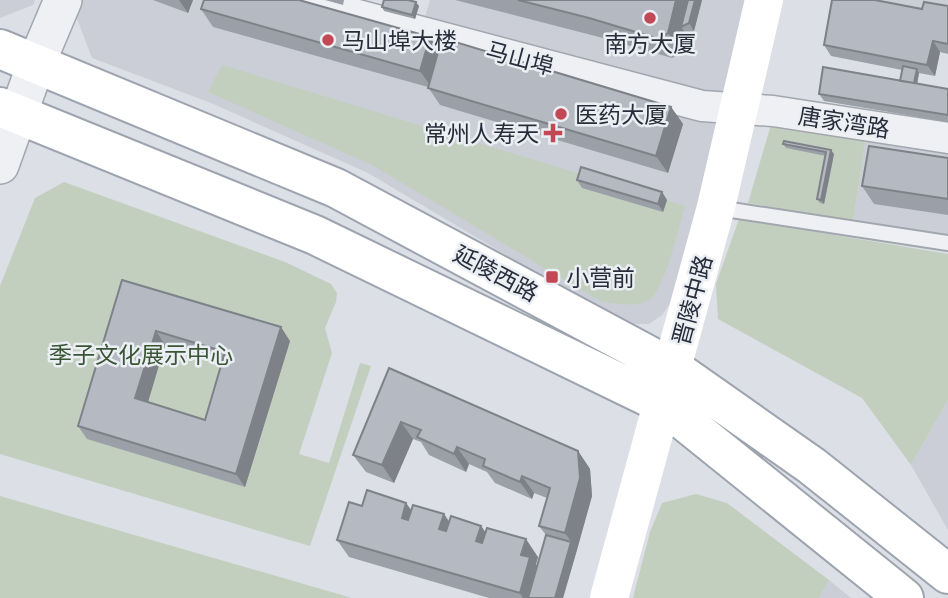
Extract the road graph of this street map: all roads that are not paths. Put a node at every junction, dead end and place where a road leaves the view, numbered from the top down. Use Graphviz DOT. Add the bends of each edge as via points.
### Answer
graph roads {
  1 [pos="62,0"];
  2 [pos="301,0"];
  3 [pos="764,0"];
  4 [pos="0,49"];
  5 [pos="36,64"];
  6 [pos="740,109"];
  7 [pos="9,110"];
  8 [pos="948,138"];
  9 [pos="0,166"];
  10 [pos="716,207"];
  11 [pos="948,243"];
  12 [pos="669,386"];
  13 [pos="948,574"];
  14 [pos="609,598"];
  15 [pos="904,598"];
  1 -- 5 [label="street"];
  2 -- 6 [label="street, 马山埠" via="702,106"];
  3 -- 6 [label="main road, 晋陵中路"];
  4 -- 5 [label="main road, 延陵西路"];
  5 -- 7 [label="street"];
  5 -- 12 [label="main road, 延陵西路" via="336,188"];
  6 -- 8 [label="street, 唐家湾路"];
  6 -- 10 [label="main road, 晋陵中路"];
  7 -- 9 [label="street"];
  7 -- 12 [label="main road, 延陵西路"];
  10 -- 11 [label="lane"];
  10 -- 12 [label="main road, 晋陵中路"];
  12 -- 13 [label="main road, 延陵西路" via="812,466"];
  12 -- 14 [label="main road, 晋陵中路"];
  12 -- 15 [label="main road, 延陵西路"];
}
